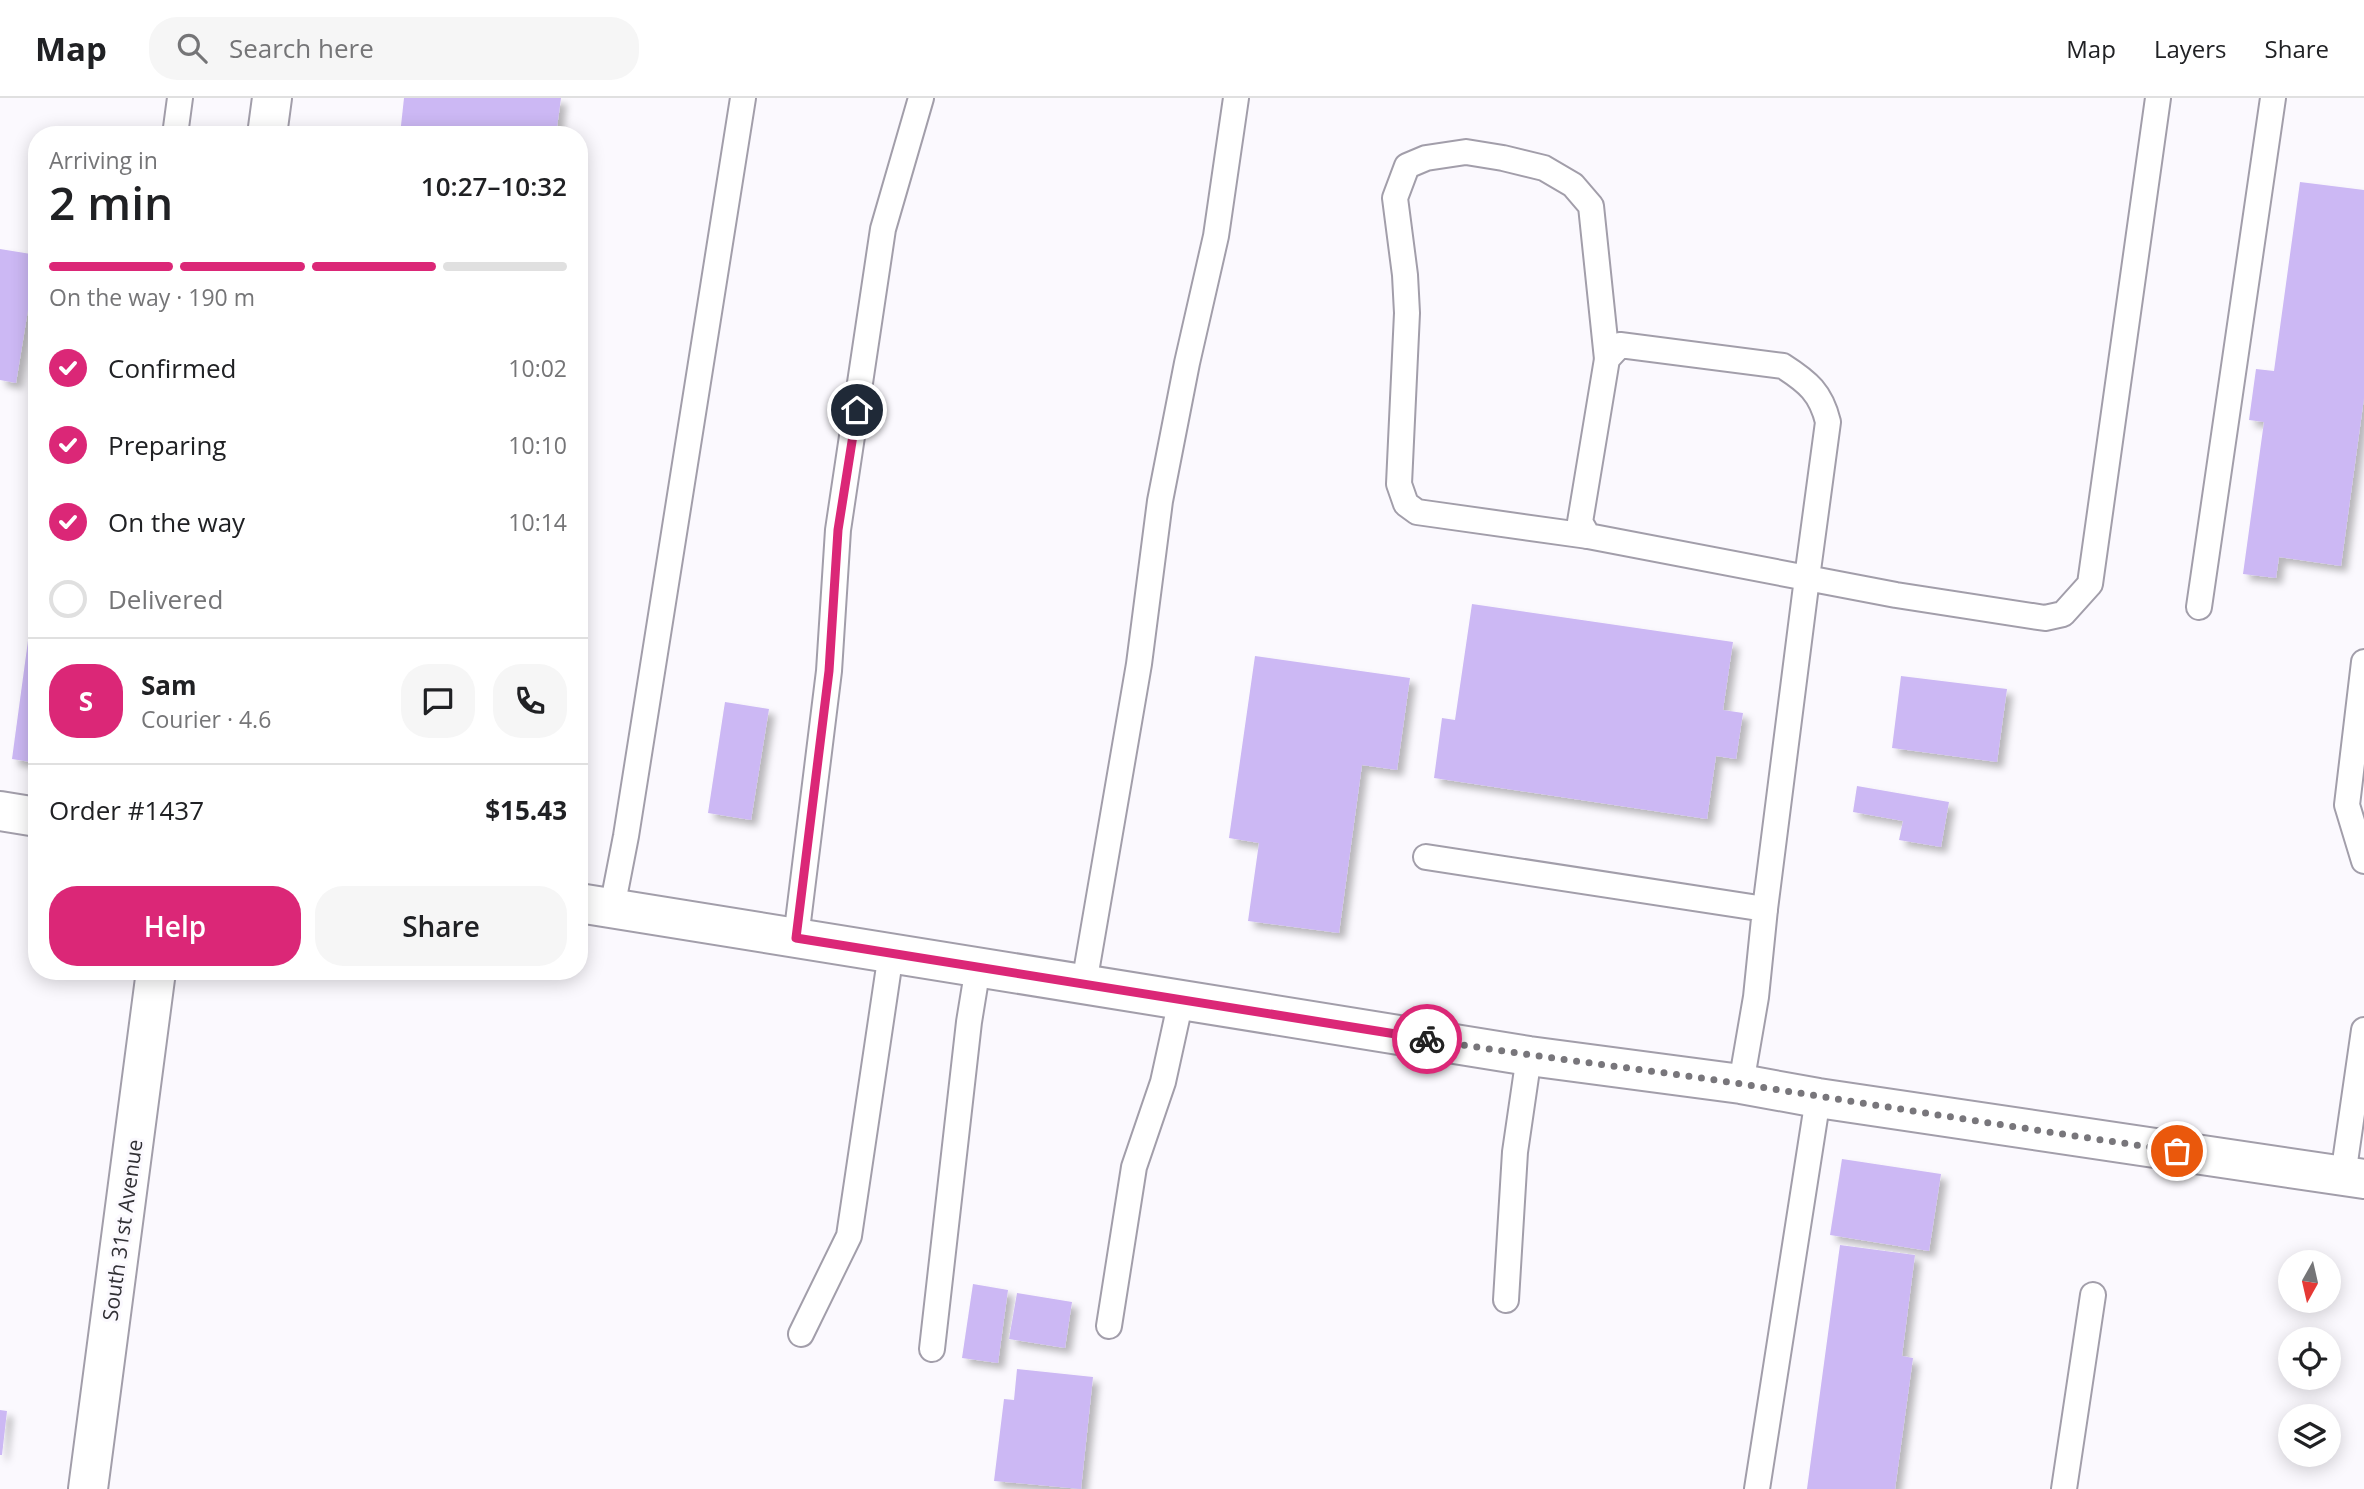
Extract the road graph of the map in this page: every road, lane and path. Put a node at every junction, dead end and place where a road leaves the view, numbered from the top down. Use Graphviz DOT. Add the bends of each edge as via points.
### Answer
graph roads {
  1 [pos="180,98"];
  2 [pos="272,98"];
  3 [pos="743,98"];
  4 [pos="921,98"];
  5 [pos="1236,98"];
  6 [pos="2158,98"];
  7 [pos="2273,98"];
  8 [pos="176,126"];
  9 [pos="268,126"];
  10 [pos="1607,359"];
  11 [pos="1588,536"];
  12 [pos="1808,578"];
  13 [pos="2199,607"];
  14 [pos="2364,662"];
  15 [pos="0,811"];
  16 [pos="28,816"];
  17 [pos="1426,857"];
  18 [pos="2364,861"];
  19 [pos="595,906"];
  20 [pos="1765,909"];
  21 [pos="796,938"];
  22 [pos="891,953"];
  23 [pos="978,968"];
  24 [pos="155,980"];
  25 [pos="1084,984"];
  26 [pos="1181,1000"];
  27 [pos="2364,1031"];
  28 [pos="1529,1056"];
  29 [pos="1741,1084"];
  30 [pos="1818,1098"];
  31 [pos="2353,1177"];
  32 [pos="2093,1295"];
  33 [pos="1506,1300"];
  34 [pos="1109,1326"];
  35 [pos="802,1334"];
  36 [pos="932,1349"];
  37 [pos="88,1489"];
  38 [pos="1757,1489"];
  39 [pos="2064,1489"];
  1 -- 8 [label="lane"];
  2 -- 9 [label="street"];
  3 -- 19 [label="lane" via="626,836"];
  4 -- 21 [label="lane" via="883,229 838,530 829,671"];
  5 -- 25 [label="lane" via="1216,236 1160,501 1139,664"];
  6 -- 12 [label="lane" via="2090,584 2063,614 2045,618"];
  7 -- 13 [label="lane"];
  10 -- 11 [label="lane" via="1580,522"];
  10 -- 11 [label="lane" via="1591,206 1573,184 1544,168 1466,152 1426,158 1408,166 1395,198 1408,313 1399,484 1406,504 1418,512"];
  10 -- 12 [label="lane" via="1620,345 1783,366 1806,381 1823,404 1828,422"];
  11 -- 12 [label="lane"];
  12 -- 20 [label="lane"];
  14 -- 18 [label="lane" via="2347,805"];
  15 -- 16 [label="street"];
  17 -- 20 [label="lane"];
  19 -- 21 [label="street"];
  20 -- 29 [label="lane"];
  21 -- 22 [label="street"];
  22 -- 23 [label="street"];
  22 -- 35 [label="lane" via="849,1236"];
  23 -- 25 [label="street"];
  23 -- 36 [label="lane"];
  24 -- 37 [label="street, South 31st Avenue"];
  25 -- 26 [label="street"];
  26 -- 28 [label="street"];
  26 -- 34 [label="lane" via="1163,1082 1134,1167"];
  27 -- 31 [label="lane"];
  28 -- 29 [label="street"];
  28 -- 33 [label="lane" via="1515,1152"];
  29 -- 30 [label="street"];
  30 -- 31 [label="street"];
  30 -- 38 [label="lane"];
  32 -- 39 [label="lane"];
}
